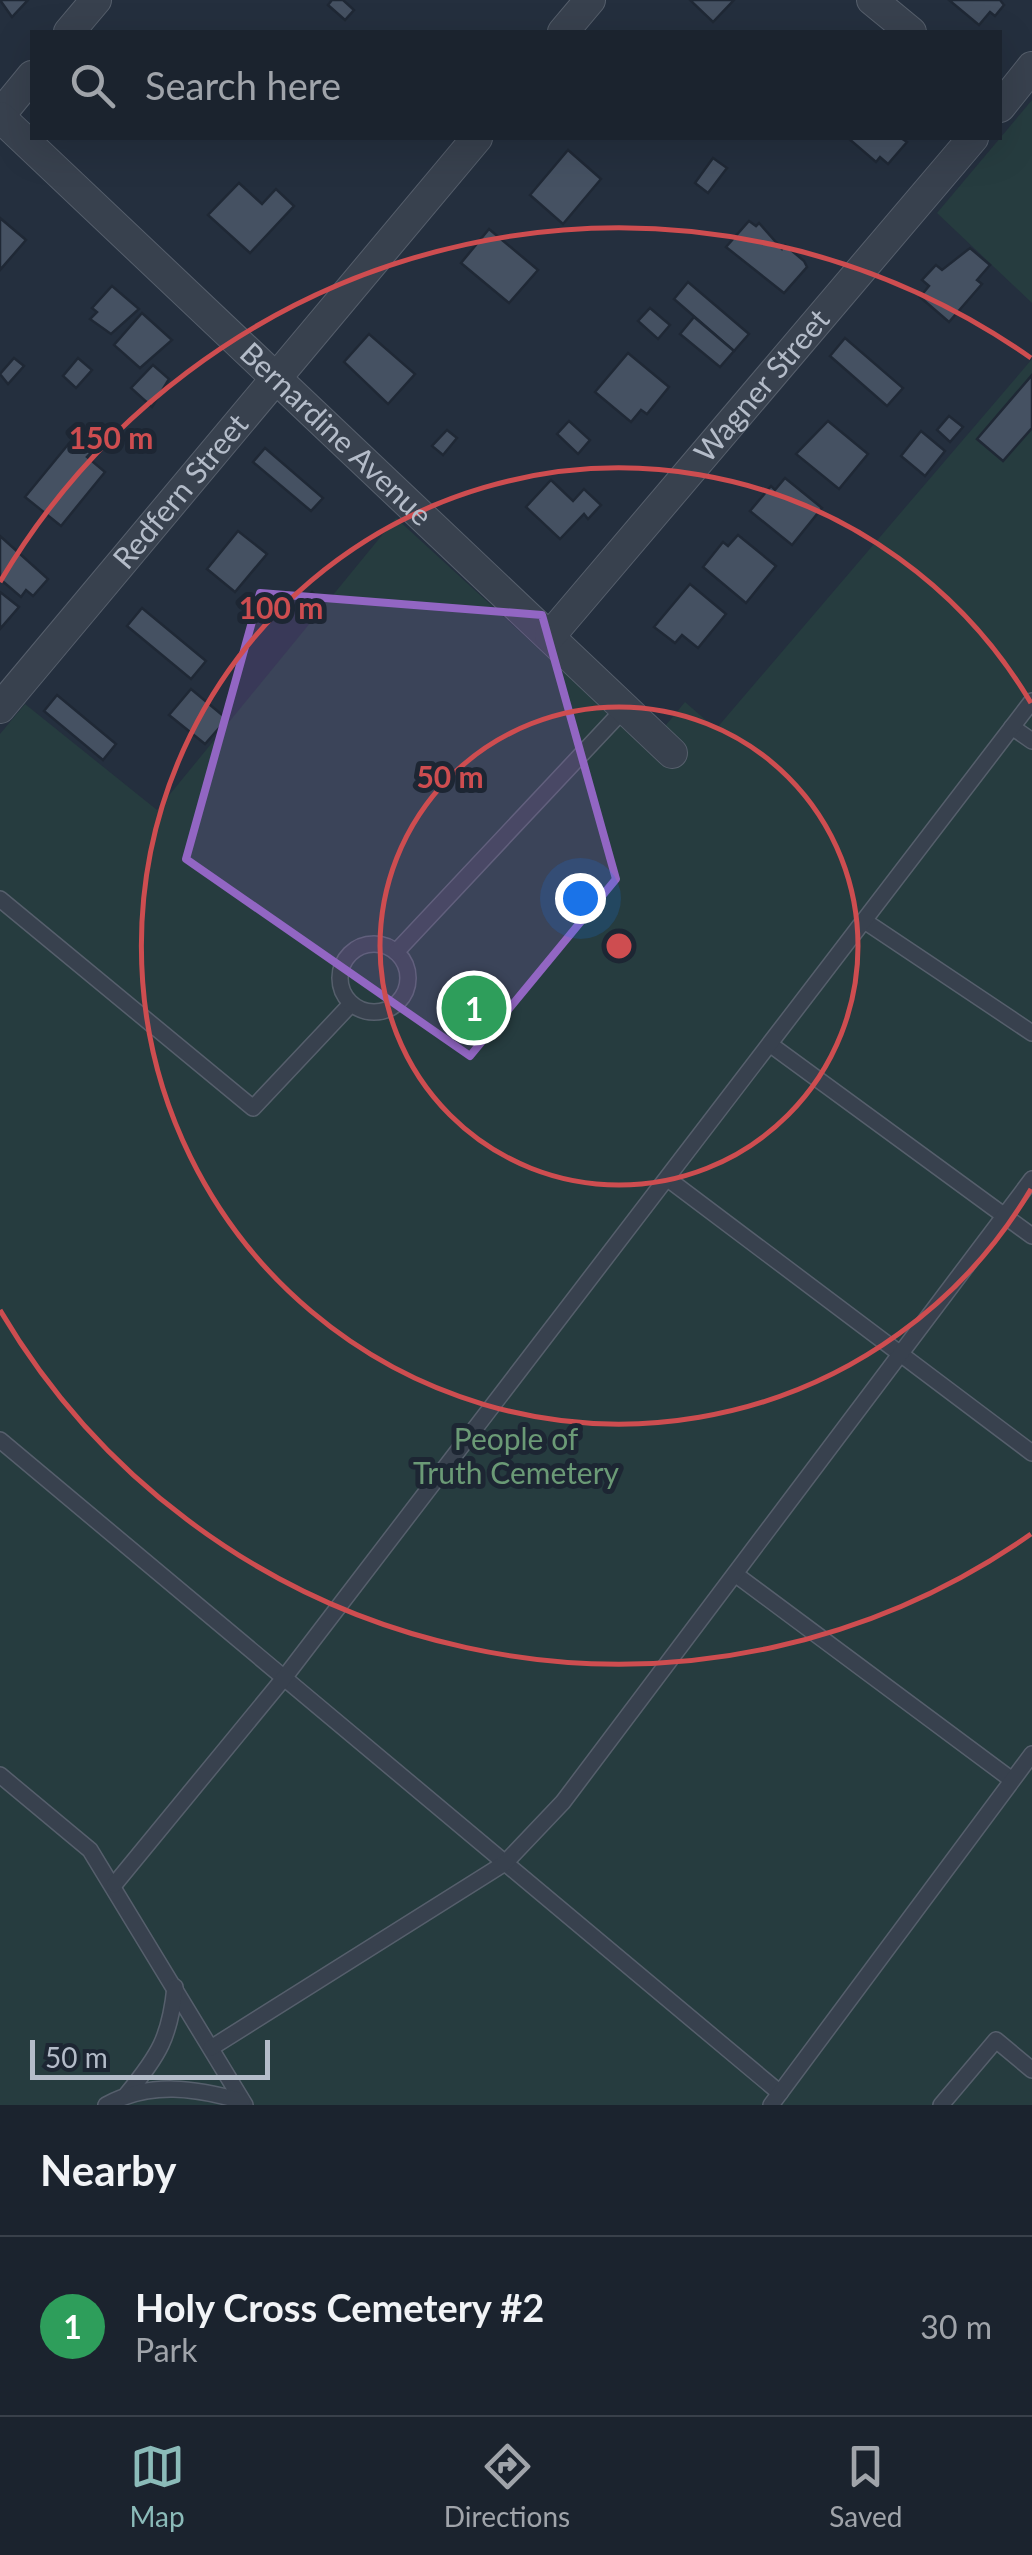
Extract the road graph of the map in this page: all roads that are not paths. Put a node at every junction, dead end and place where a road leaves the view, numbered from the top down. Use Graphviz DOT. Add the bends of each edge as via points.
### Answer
graph roads {
  1 [pos="96,0"];
  2 [pos="590,0"];
  3 [pos="872,0"];
  4 [pos="70,30"];
  5 [pos="565,30"];
  6 [pos="909,30"];
  7 [pos="1032,68"];
  8 [pos="30,78"];
  9 [pos="1002,105"];
  10 [pos="0,116"];
  11 [pos="475,140"];
  12 [pos="971,140"];
  13 [pos="278,379"];
  14 [pos="550,636"];
  15 [pos="1032,701"];
  16 [pos="0,708"];
  17 [pos="625,708"];
  18 [pos="1012,727"];
  19 [pos="1032,742"];
  20 [pos="672,753"];
  21 [pos="0,899"];
  22 [pos="866,922"];
  23 [pos="396,952"];
  24 [pos="351,1004"];
  25 [pos="1032,1033"];
  26 [pos="771,1044"];
  27 [pos="668,1179"];
  28 [pos="1032,1179"];
  29 [pos="1004,1216"];
  30 [pos="1032,1236"];
  31 [pos="900,1354"];
  32 [pos="0,1440"];
  33 [pos="1032,1454"];
  34 [pos="735,1574"];
  35 [pos="284,1678"];
  36 [pos="1032,1754"];
  37 [pos="0,1775"];
  38 [pos="1012,1780"];
  39 [pos="505,1863"];
  40 [pos="114,1885"];
  41 [pos="175,1987"];
  42 [pos="211,2048"];
  43 [pos="1032,2070"];
  44 [pos="127,2094"];
  45 [pos="775,2099"];
  46 [pos="244,2103"];
  47 [pos="106,2105"];
  48 [pos="942,2105"];
  1 -- 4 [label="street"];
  2 -- 5 [label="street"];
  3 -- 6 [label="street"];
  7 -- 9 [label="street"];
  8 -- 10 [label="street"];
  10 -- 13 [label="street, Bernardine Avenue"];
  11 -- 13 [label="street, Redfern Street"];
  12 -- 14 [label="street, Wagner Street"];
  13 -- 14 [label="street, Bernardine Avenue"];
  13 -- 16 [label="street, Redfern Street"];
  14 -- 17 [label="street, Bernardine Avenue"];
  15 -- 18 [label="lane"];
  17 -- 20 [label="street, Bernardine Avenue"];
  17 -- 23 [label="lane"];
  18 -- 19 [label="lane"];
  18 -- 22 [label="lane"];
  21 -- 24 [label="lane" via="253,1108"];
  22 -- 25 [label="lane"];
  22 -- 26 [label="lane"];
  23 -- 24 [label="lane" via="378,944 352,952 340,978"];
  23 -- 24 [label="lane" via="409,981 401,1001 371,1013"];
  26 -- 27 [label="lane"];
  26 -- 29 [label="lane"];
  27 -- 31 [label="lane"];
  27 -- 35 [label="lane"];
  28 -- 29 [label="lane"];
  29 -- 30 [label="lane"];
  29 -- 31 [label="lane"];
  31 -- 33 [label="lane"];
  31 -- 34 [label="lane"];
  32 -- 35 [label="lane"];
  34 -- 38 [label="lane"];
  34 -- 39 [label="lane" via="563,1802"];
  35 -- 39 [label="lane"];
  35 -- 40 [label="lane"];
  36 -- 38 [label="lane"];
  37 -- 40 [label="lane" via="90,1850"];
  38 -- 45 [label="lane"];
  39 -- 42 [label="lane"];
  39 -- 45 [label="lane"];
  40 -- 41 [label="lane"];
  41 -- 42 [label="lane"];
  41 -- 44 [label="lane" via="159,2056"];
  42 -- 46 [label="lane"];
  43 -- 48 [label="lane" via="996,2040"];
  44 -- 46 [label="lane" via="171,2087"];
  44 -- 47 [label="lane"];
}
